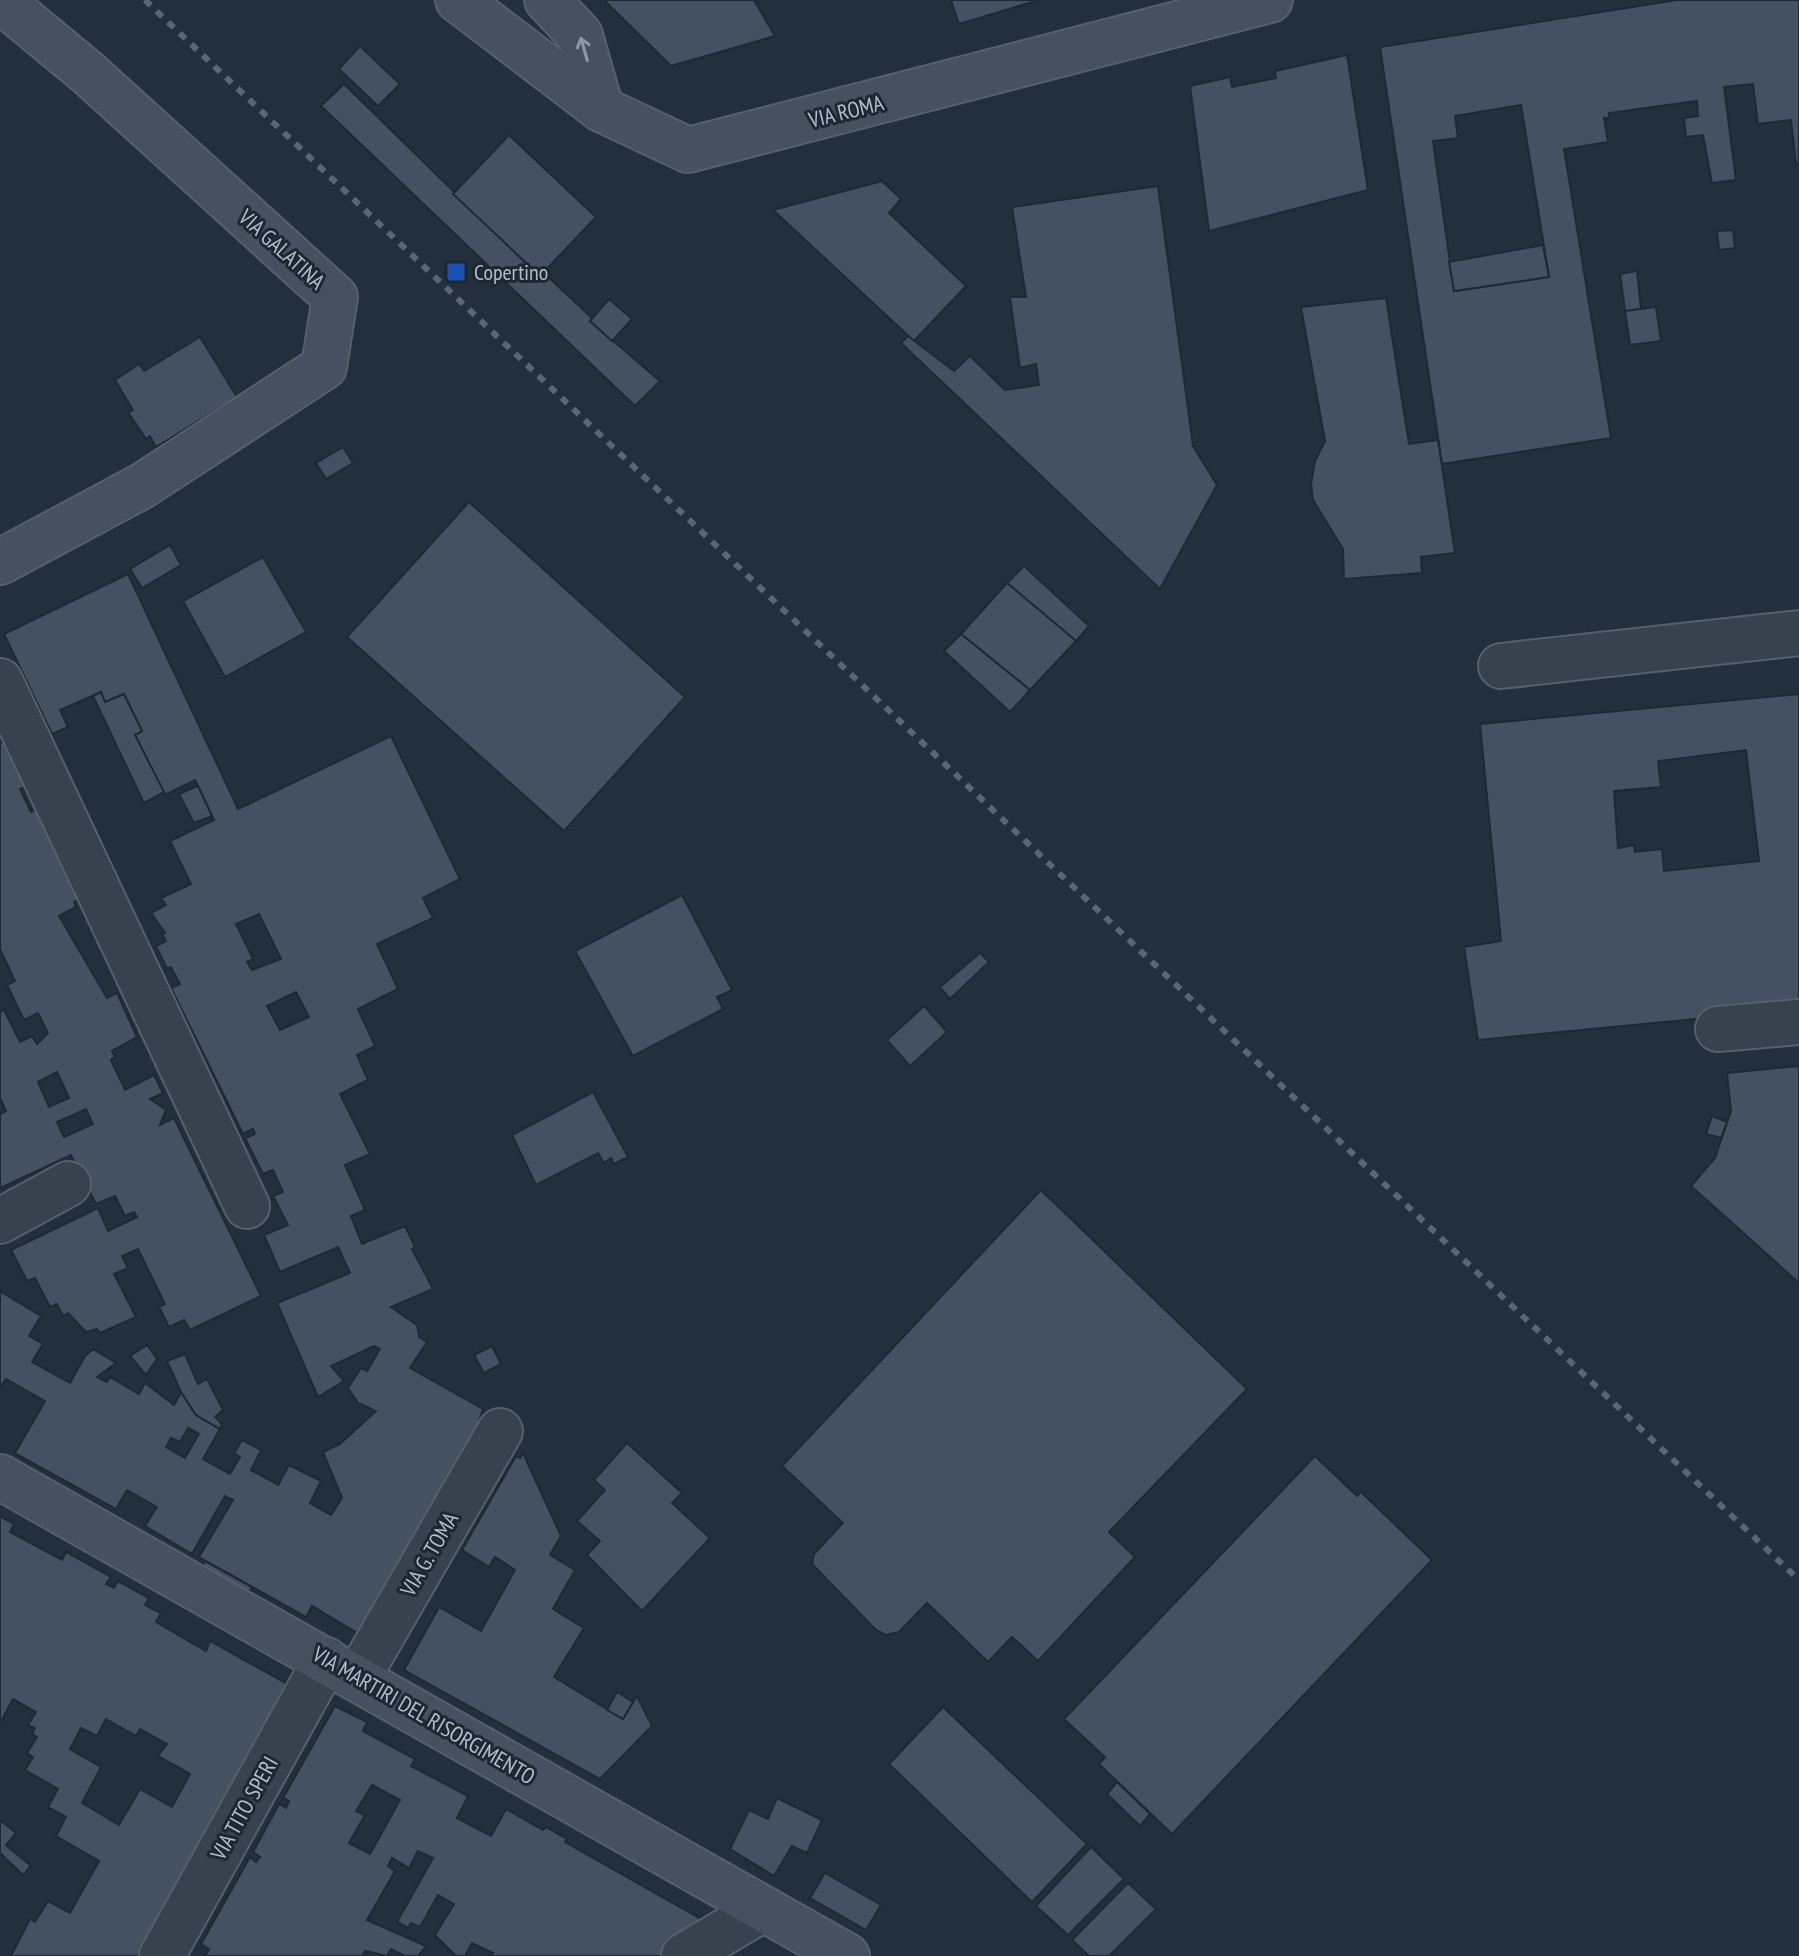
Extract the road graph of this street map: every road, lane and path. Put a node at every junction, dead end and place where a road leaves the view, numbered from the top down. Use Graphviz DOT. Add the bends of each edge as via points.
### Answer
graph roads {
  1 [pos="0,0"];
  2 [pos="458,0"];
  3 [pos="547,0"];
  4 [pos="1270,0"];
  5 [pos="601,109"];
  6 [pos="0,562"];
  7 [pos="1799,633"];
  8 [pos="1501,666"];
  9 [pos="0,681"];
  10 [pos="1799,1022"];
  11 [pos="1718,1029"];
  12 [pos="68,1184"];
  13 [pos="247,1206"];
  14 [pos="0,1221"];
  15 [pos="500,1431"];
  16 [pos="0,1477"];
  17 [pos="342,1668"];
  18 [pos="763,1909"];
  19 [pos="162,1956"];
  20 [pos="684,1956"];
  21 [pos="847,1956"];
  1 -- 6 [label="street, VIA GALATINA" via="335,297 324,367 142,486"];
  2 -- 5 [label="street, VIA ROMA"];
  5 -- 3 [label="street, one-way" via="580,35"];
  4 -- 5 [label="street, VIA ROMA" via="688,150"];
  7 -- 8 [label="street"];
  9 -- 13 [label="street"];
  10 -- 11 [label="street"];
  12 -- 14 [label="street"];
  15 -- 17 [label="street, VIA G. TOMA"];
  16 -- 17 [label="street, VIA MARTIRI DEL RISORGIMENTO"];
  17 -- 18 [label="street, VIA MARTIRI DEL RISORGIMENTO"];
  17 -- 19 [label="street, VIA TITO SPERI"];
  18 -- 20 [label="street"];
  18 -- 21 [label="street, VIA MARTIRI DEL RISORGIMENTO"];
}
